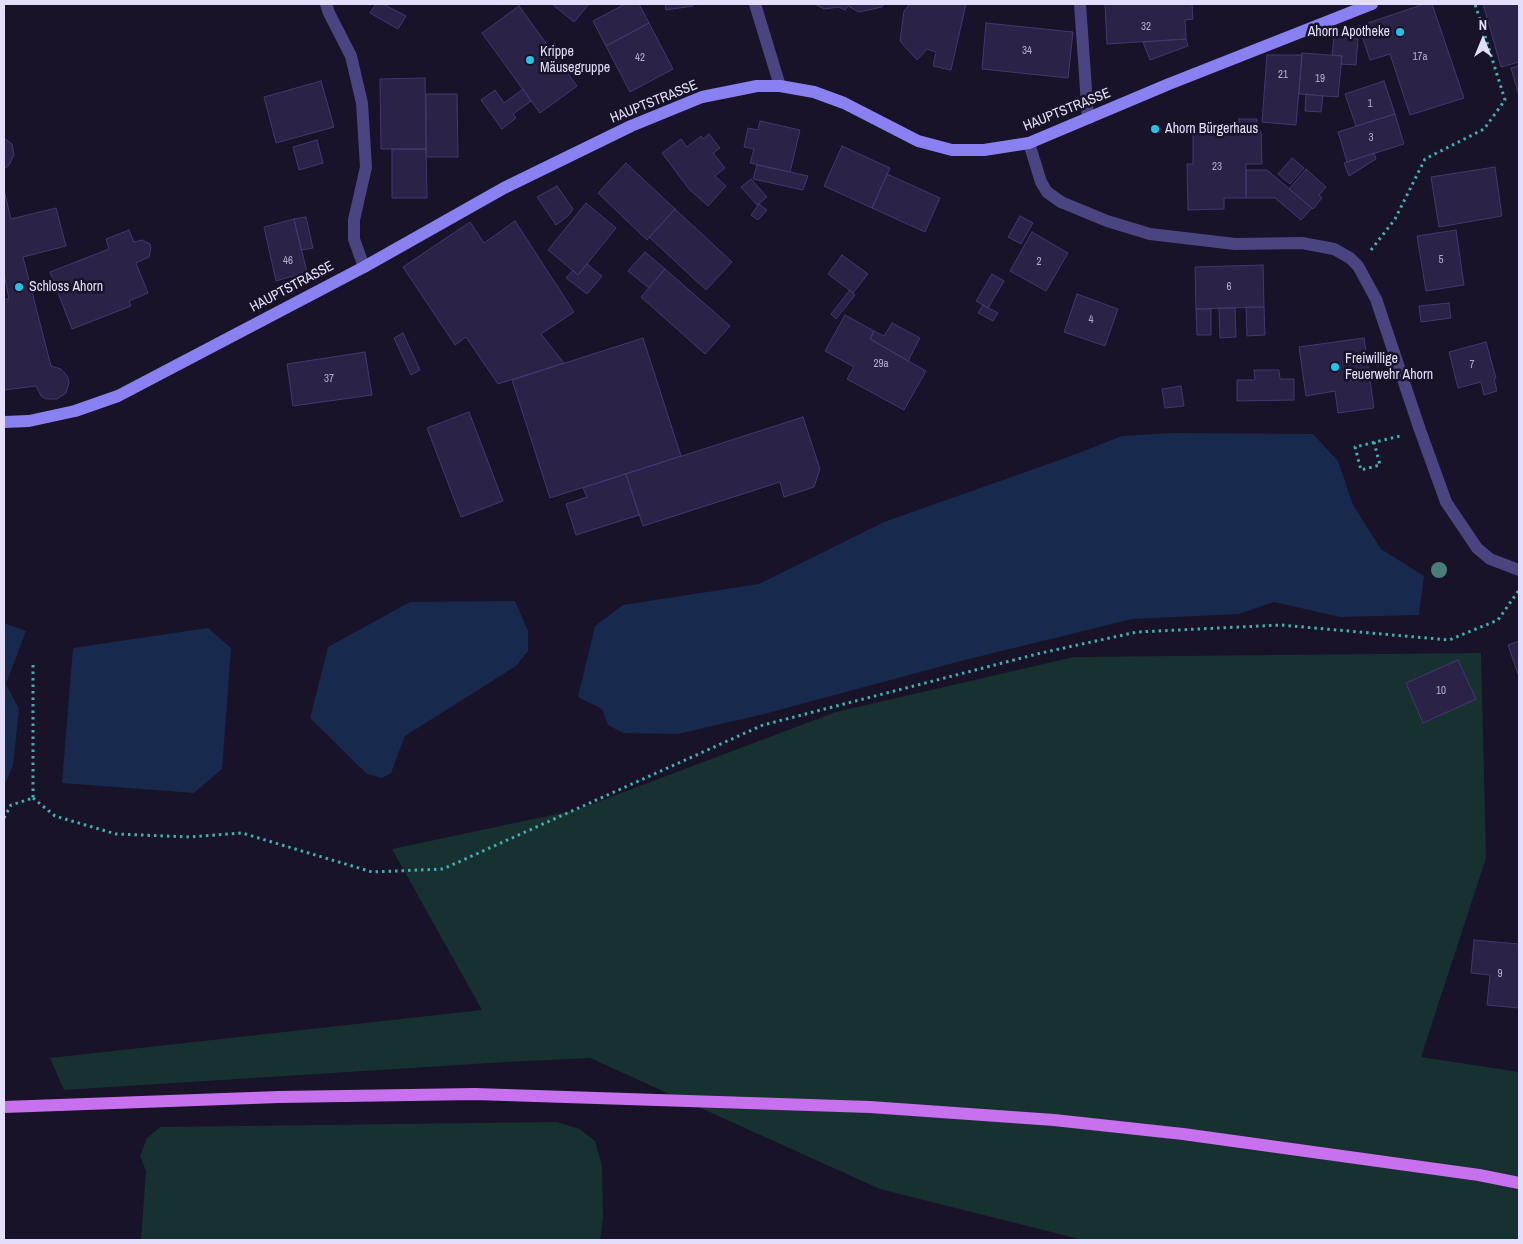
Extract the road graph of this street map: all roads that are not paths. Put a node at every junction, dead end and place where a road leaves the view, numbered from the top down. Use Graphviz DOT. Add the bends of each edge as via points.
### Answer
graph roads {
  1 [pos="326,4"];
  2 [pos="755,4"];
  3 [pos="1080,4"];
  4 [pos="1372,4"];
  5 [pos="780,86"];
  6 [pos="1088,118"];
  7 [pos="1029,143"];
  8 [pos="364,266"];
  9 [pos="4,422"];
  10 [pos="1519,570"];
  11 [pos="4,1107"];
  12 [pos="1519,1183"];
  1 -- 8 [label="street" via="351,56 362,103 366,167 354,220 354,238"];
  2 -- 5 [label="street"];
  3 -- 6 [label="street"];
  4 -- 6 [label="street, HAUPTSTRASSE"];
  5 -- 7 [label="street, HAUPTSTRASSE" via="814,92 844,103 918,141 952,150 984,150"];
  5 -- 8 [label="street, HAUPTSTRASSE" via="757,86 702,97 631,126 504,188"];
  6 -- 7 [label="street, HAUPTSTRASSE"];
  7 -- 10 [label="street" via="1047,192 1061,202 1108,222 1150,234 1235,244 1302,242 1334,248 1350,258 1376,299 1446,502 1477,548 1490,559"];
  8 -- 9 [label="street, HAUPTSTRASSE" via="118,396 76,411 29,421"];
  11 -- 12 [label="main road" via="475,1094 870,1107 1054,1120 1183,1134"];
}
